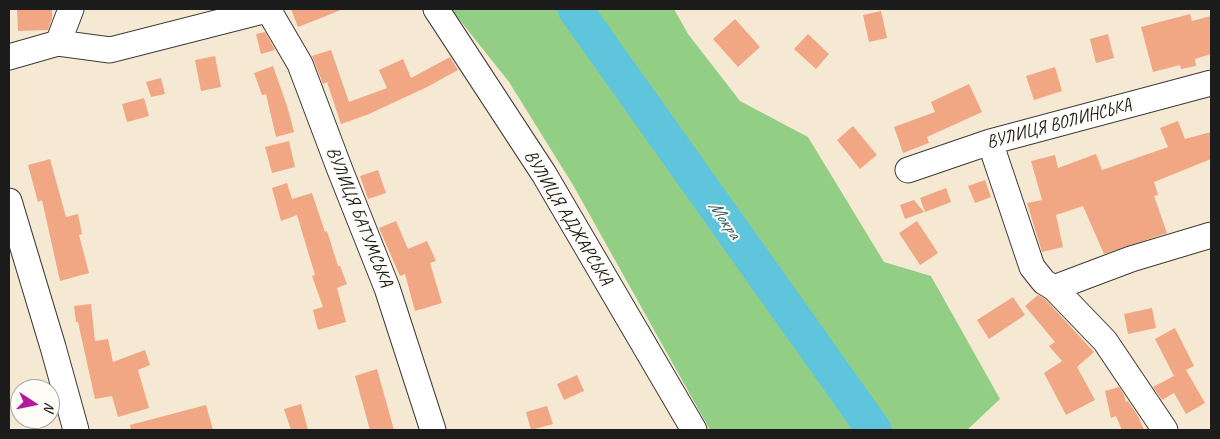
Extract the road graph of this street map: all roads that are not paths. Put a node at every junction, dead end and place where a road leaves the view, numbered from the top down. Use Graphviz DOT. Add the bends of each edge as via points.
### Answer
graph roads {
  1 [pos="70,9"];
  2 [pos="436,9"];
  3 [pos="270,10"];
  4 [pos="58,43"];
  5 [pos="9,57"];
  6 [pos="1211,83"];
  7 [pos="990,142"];
  8 [pos="908,170"];
  9 [pos="9,201"];
  10 [pos="1211,235"];
  11 [pos="1054,288"];
  12 [pos="76,430"];
  13 [pos="433,430"];
  14 [pos="694,430"];
  15 [pos="1165,430"];
  1 -- 4 [label="street"];
  2 -- 14 [label="street, ВУЛИЦЯ АДЖАРСЬКА" via="544,174"];
  3 -- 4 [label="street" via="110,50"];
  3 -- 13 [label="street, ВУЛИЦЯ БАТУМСЬКА" via="300,64 387,288"];
  4 -- 5 [label="street"];
  6 -- 7 [label="street, ВУЛИЦЯ ВОЛИНСЬКА"];
  7 -- 8 [label="street, ВУЛИЦЯ ВОЛИНСЬКА"];
  7 -- 11 [label="street" via="1032,267 1044,282"];
  9 -- 12 [label="street"];
  10 -- 11 [label="street" via="1131,259"];
  11 -- 15 [label="street" via="1105,341"];
}
